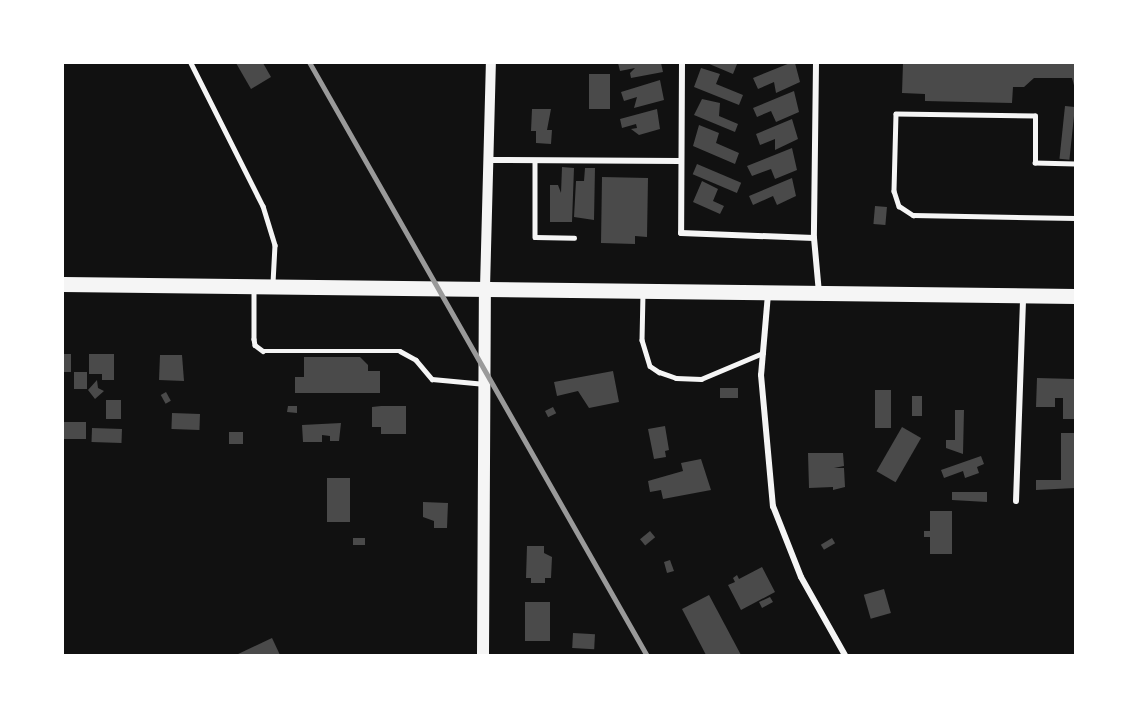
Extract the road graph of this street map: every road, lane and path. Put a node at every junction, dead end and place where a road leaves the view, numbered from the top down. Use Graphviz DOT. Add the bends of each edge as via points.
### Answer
graph roads {
  1 [pos="191,63"];
  2 [pos="491,63"];
  3 [pos="682,63"];
  4 [pos="816,63"];
  5 [pos="488,160"];
  6 [pos="535,160"];
  7 [pos="680,161"];
  8 [pos="1075,164"];
  9 [pos="1075,218"];
  10 [pos="574,238"];
  11 [pos="814,238"];
  12 [pos="63,284"];
  13 [pos="254,286"];
  14 [pos="273,286"];
  15 [pos="485,288"];
  16 [pos="644,291"];
  17 [pos="768,293"];
  18 [pos="819,294"];
  19 [pos="1024,295"];
  20 [pos="1075,296"];
  21 [pos="763,353"];
  22 [pos="486,384"];
  23 [pos="1016,501"];
  24 [pos="483,655"];
  25 [pos="845,655"];
  1 -- 14 [label="lane" via="263,206 275,245"];
  2 -- 5 [label="street"];
  3 -- 7 [label="street"];
  4 -- 11 [label="street"];
  5 -- 6 [label="street"];
  5 -- 15 [label="street"];
  6 -- 7 [label="street"];
  6 -- 10 [label="lane" via="535,237"];
  7 -- 11 [label="street" via="681,233"];
  8 -- 9 [label="lane" via="1035,163 1035,116 896,114 894,191 899,206 913,215"];
  11 -- 18 [label="street"];
  12 -- 13 [label="highway"];
  13 -- 14 [label="highway"];
  13 -- 22 [label="lane" via="254,339 263,351 400,351 416,360 432,379"];
  14 -- 15 [label="highway"];
  15 -- 16 [label="highway"];
  15 -- 22 [label="main road"];
  16 -- 17 [label="highway"];
  16 -- 21 [label="lane" via="642,340 650,366 659,372 676,378 701,379"];
  17 -- 18 [label="highway"];
  17 -- 21 [label="street"];
  18 -- 19 [label="highway"];
  19 -- 20 [label="highway"];
  19 -- 23 [label="street"];
  21 -- 25 [label="street" via="761,375 773,506 801,577"];
  22 -- 24 [label="main road"];
}
